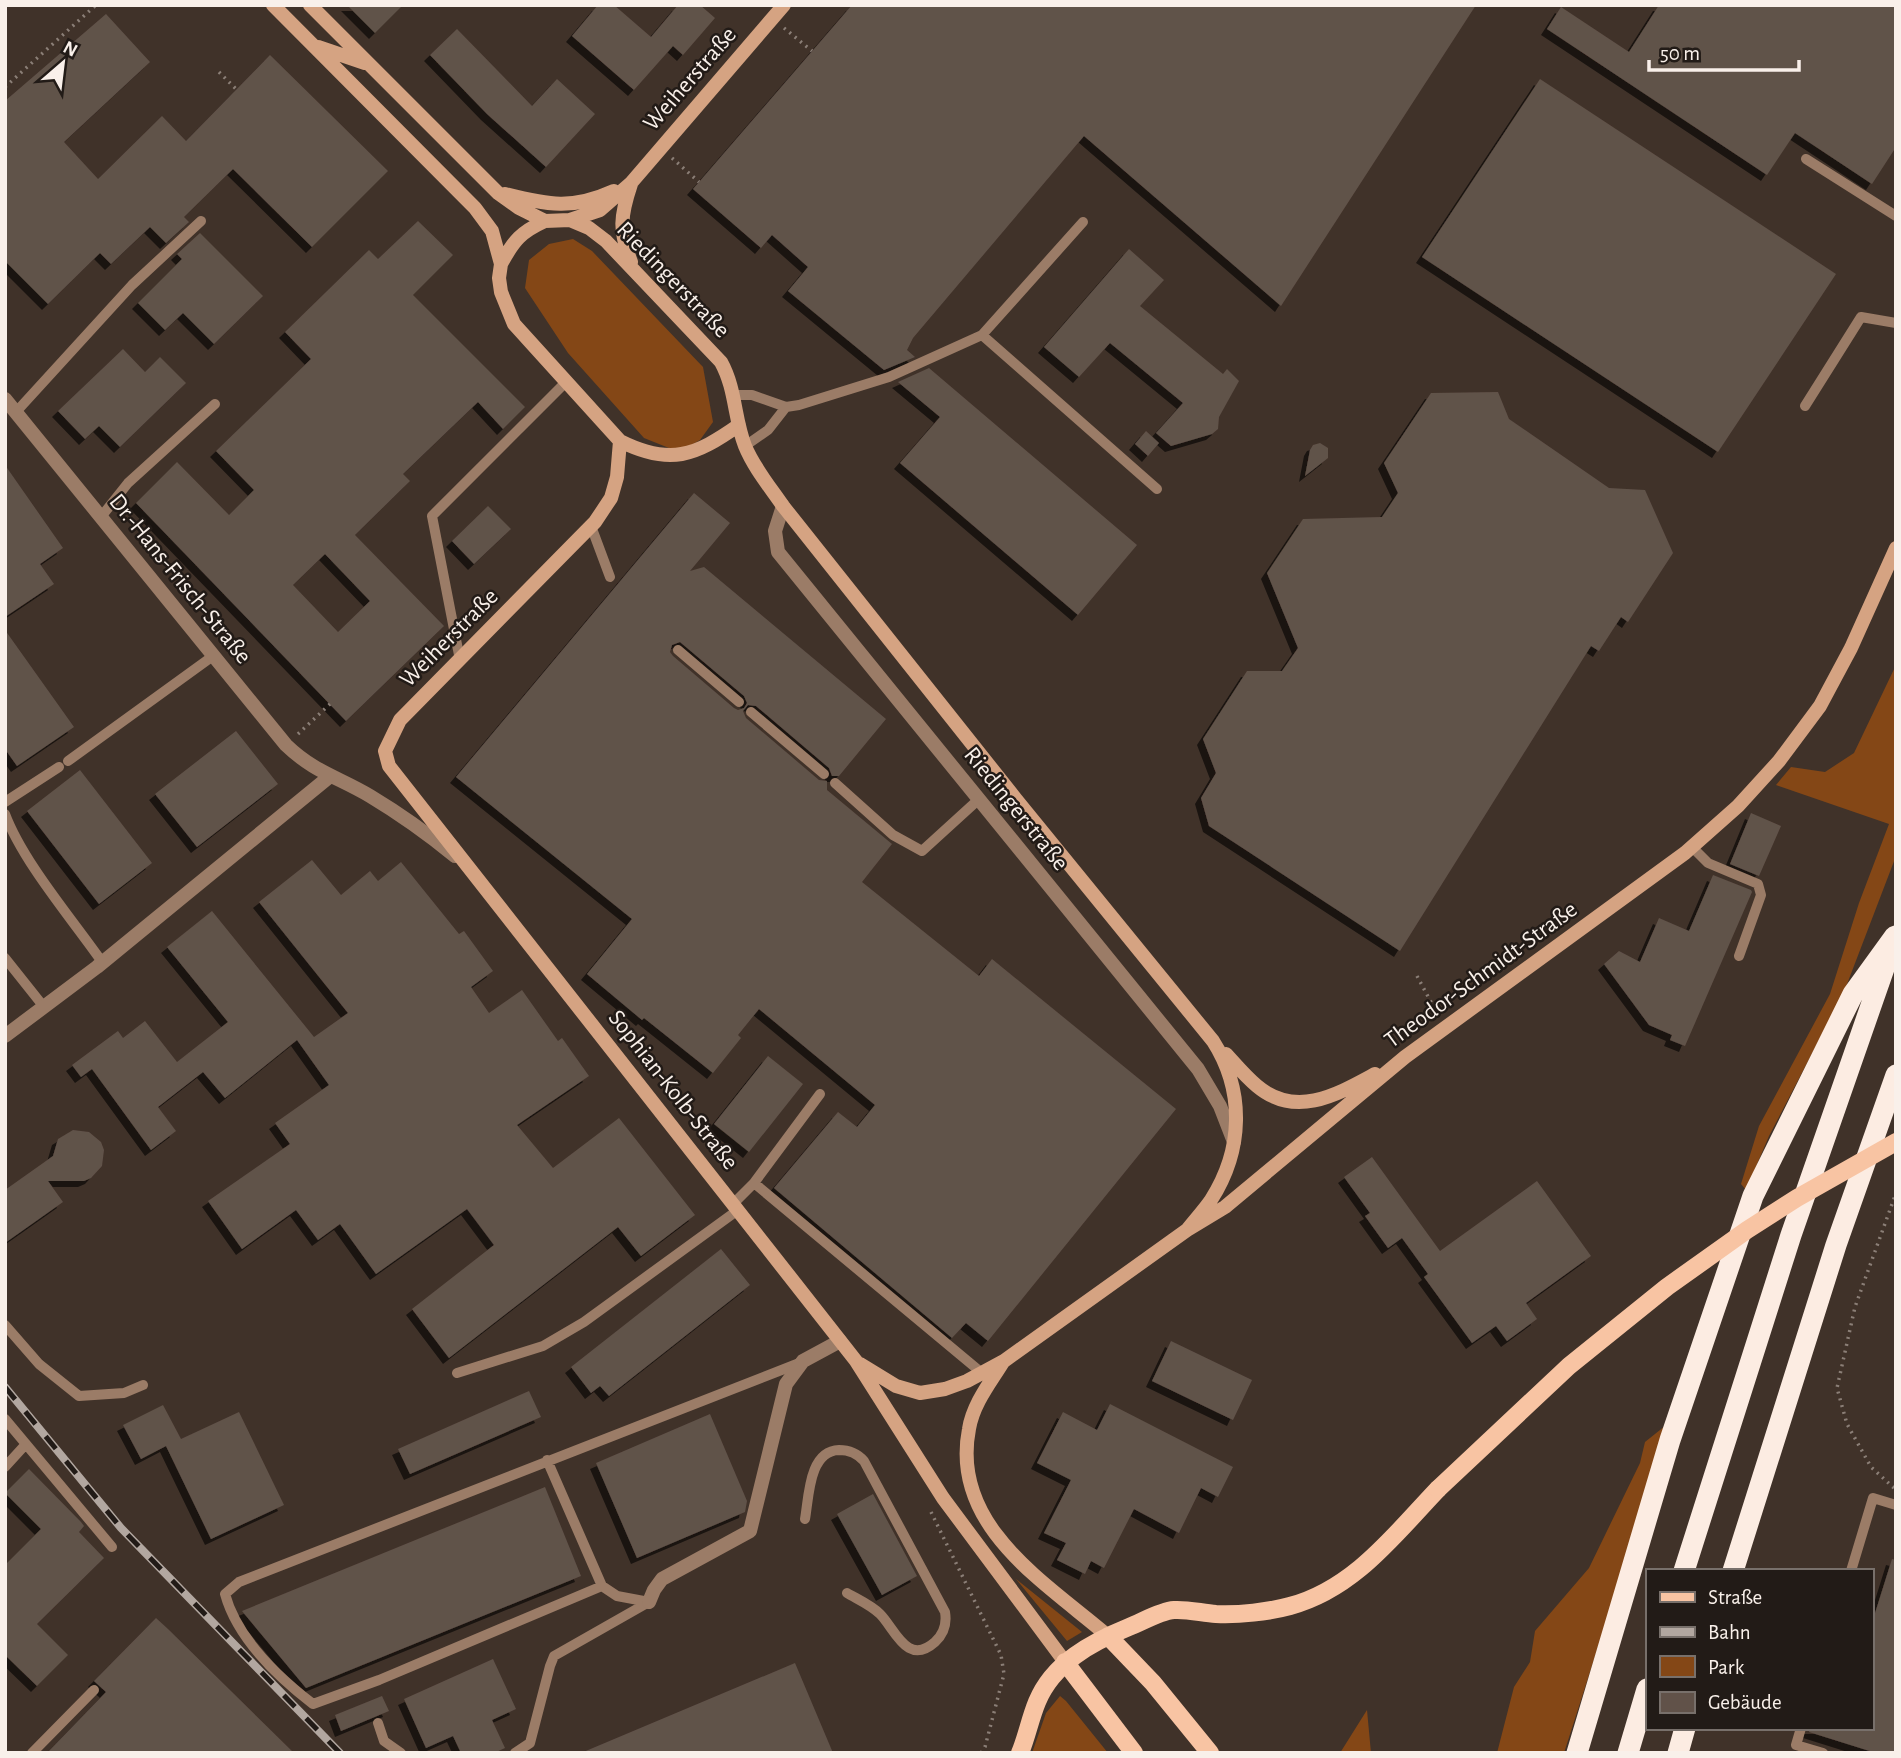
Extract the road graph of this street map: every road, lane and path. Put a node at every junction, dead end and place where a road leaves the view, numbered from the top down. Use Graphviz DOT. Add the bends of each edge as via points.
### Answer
graph roads {
  1 [pos="96,5"];
  2 [pos="273,5"];
  3 [pos="310,5"];
  4 [pos="784,5"];
  5 [pos="773,18"];
  6 [pos="314,46"];
  7 [pos="812,51"];
  8 [pos="369,65"];
  9 [pos="219,72"];
  10 [pos="5,87"];
  11 [pos="236,89"];
  12 [pos="661,149"];
  13 [pos="1806,159"];
  14 [pos="699,182"];
  15 [pos="631,183"];
  16 [pos="498,193"];
  17 [pos="1896,216"];
  18 [pos="570,220"];
  19 [pos="201,221"];
  20 [pos="545,221"];
  21 [pos="1083,222"];
  22 [pos="501,264"];
  23 [pos="633,267"];
  24 [pos="1896,323"];
  25 [pos="982,335"];
  26 [pos="566,383"];
  27 [pos="733,395"];
  28 [pos="5,399"];
  29 [pos="215,404"];
  30 [pos="1805,406"];
  31 [pos="786,407"];
  32 [pos="16,412"];
  33 [pos="739,425"];
  34 [pos="620,441"];
  35 [pos="745,446"];
  36 [pos="1157,489"];
  37 [pos="783,506"];
  38 [pos="101,517"];
  39 [pos="591,526"];
  40 [pos="1896,548"];
  41 [pos="610,577"];
  42 [pos="678,650"];
  43 [pos="214,656"];
  44 [pos="460,660"];
  45 [pos="739,702"];
  46 [pos="330,704"];
  47 [pos="751,712"];
  48 [pos="286,745"];
  49 [pos="824,774"];
  50 [pos="329,777"];
  51 [pos="835,783"];
  52 [pos="978,800"];
  53 [pos="5,802"];
  54 [pos="5,814"];
  55 [pos="1692,847"];
  56 [pos="470,867"];
  57 [pos="1896,936"];
  58 [pos="1739,956"];
  59 [pos="5,958"];
  60 [pos="102,962"];
  61 [pos="1417,976"];
  62 [pos="44,1007"];
  63 [pos="1446,1029"];
  64 [pos="5,1036"];
  65 [pos="1213,1041"];
  66 [pos="1405,1057"];
  67 [pos="1896,1075"];
  68 [pos="820,1094"];
  69 [pos="1234,1142"];
  70 [pos="1896,1142"];
  71 [pos="754,1183"];
  72 [pos="1896,1193"];
  73 [pos="735,1207"];
  74 [pos="1187,1230"];
  75 [pos="5,1325"];
  76 [pos="840,1341"];
  77 [pos="803,1361"];
  78 [pos="856,1361"];
  79 [pos="1004,1361"];
  80 [pos="457,1373"];
  81 [pos="982,1373"];
  82 [pos="143,1385"];
  83 [pos="5,1419"];
  84 [pos="26,1444"];
  85 [pos="547,1460"];
  86 [pos="5,1467"];
  87 [pos="1896,1489"];
  88 [pos="1896,1505"];
  89 [pos="804,1518"];
  90 [pos="112,1547"];
  91 [pos="1685,1569"];
  92 [pos="1734,1569"];
  93 [pos="1851,1569"];
  94 [pos="963,1577"];
  95 [pos="602,1586"];
  96 [pos="847,1593"];
  97 [pos="649,1602"];
  98 [pos="1108,1636"];
  99 [pos="1065,1662"];
  100 [pos="94,1690"];
  101 [pos="1646,1692"];
  102 [pos="378,1723"];
  103 [pos="1684,1730"];
  104 [pos="1800,1730"];
  105 [pos="1794,1749"];
  106 [pos="32,1753"];
  107 [pos="401,1753"];
  108 [pos="515,1753"];
  109 [pos="981,1753"];
  110 [pos="1020,1753"];
  111 [pos="1134,1753"];
  112 [pos="1210,1753"];
  113 [pos="1577,1753"];
  114 [pos="1628,1753"];
  115 [pos="1678,1753"];
  116 [pos="1823,1753"];
  1 -- 10 [label="path"];
  2 -- 6 [label="main road"];
  3 -- 8 [label="main road"];
  4 -- 5 [label="main road, Weiherstraße"];
  5 -- 7 [label="path"];
  5 -- 12 [label="main road, Weiherstraße"];
  6 -- 8 [label="main road"];
  6 -- 22 [label="main road" via="475,208 492,231"];
  8 -- 16 [label="main road"];
  9 -- 11 [label="path"];
  12 -- 14 [label="path"];
  12 -- 15 [label="main road, Weiherstraße"];
  13 -- 17 [label="lane"];
  15 -- 16 [label="main road" via="590,202 564,204"];
  15 -- 18 [label="main road, Weiherstraße" via="600,210"];
  15 -- 23 [label="main road" via="620,226"];
  16 -- 20 [label="main road"];
  18 -- 20 [label="main road"];
  18 -- 23 [label="main road, Riedingerstraße" via="598,235"];
  19 -- 32 [label="lane" via="132,285"];
  20 -- 22 [label="main road" via="514,240"];
  21 -- 25 [label="lane"];
  22 -- 26 [label="main road" via="501,292 514,324"];
  23 -- 27 [label="main road, Riedingerstraße" via="721,362"];
  24 -- 30 [label="lane" via="1861,317"];
  25 -- 31 [label="lane" via="889,377"];
  25 -- 36 [label="lane"];
  26 -- 34 [label="main road"];
  26 -- 44 [label="lane" via="432,516"];
  27 -- 31 [label="lane" via="752,395"];
  27 -- 33 [label="main road, Riedingerstraße"];
  28 -- 32 [label="street, Dr.-Hans-Frisch-Straße"];
  29 -- 38 [label="lane" via="128,483"];
  31 -- 35 [label="lane" via="768,430"];
  32 -- 38 [label="street, Dr.-Hans-Frisch-Straße"];
  33 -- 34 [label="main road" via="681,456 641,451"];
  33 -- 35 [label="main road, Riedingerstraße"];
  34 -- 39 [label="main road, Weiherstraße" via="611,498"];
  35 -- 37 [label="main road, Riedingerstraße"];
  37 -- 52 [label="street, Riedingerstraße" via="775,531 778,552"];
  37 -- 65 [label="main road, Riedingerstraße"];
  38 -- 43 [label="street, Dr.-Hans-Frisch-Straße"];
  39 -- 41 [label="lane"];
  39 -- 44 [label="main road, Weiherstraße"];
  40 -- 55 [label="main road, Theodor-Schmidt-Straße" via="1852,648 1820,706 1779,761"];
  42 -- 45 [label="lane"];
  43 -- 48 [label="street, Dr.-Hans-Frisch-Straße"];
  43 -- 53 [label="lane"];
  44 -- 56 [label="main road, Weiherstraße" via="400,720 385,751 389,766"];
  46 -- 48 [label="path"];
  47 -- 49 [label="lane"];
  48 -- 50 [label="street, Dr.-Hans-Frisch-Straße"];
  50 -- 56 [label="street" via="413,822"];
  50 -- 60 [label="street"];
  51 -- 52 [label="lane" via="893,835 922,851"];
  52 -- 69 [label="street, Riedingerstraße" via="1198,1069"];
  54 -- 60 [label="lane" via="33,865"];
  55 -- 58 [label="lane" via="1708,863 1758,884 1761,895"];
  55 -- 63 [label="main road, Theodor-Schmidt-Straße"];
  56 -- 73 [label="main road, Sophian-Kolb-Straße"];
  57 -- 91 [label="highway" via="1791,1235"];
  57 -- 113 [label="highway" via="1853,994 1753,1196 1671,1440"];
  59 -- 62 [label="lane"];
  60 -- 62 [label="street"];
  61 -- 63 [label="path"];
  62 -- 64 [label="street"];
  63 -- 66 [label="main road, Theodor-Schmidt-Straße"];
  65 -- 66 [label="main road" via="1258,1087 1275,1097 1296,1101 1336,1095"];
  65 -- 69 [label="main road, Riedingerstraße" via="1230,1071 1235,1096"];
  66 -- 74 [label="main road, Theodor-Schmidt-Straße" via="1225,1207"];
  67 -- 92 [label="highway" via="1836,1245"];
  68 -- 71 [label="lane"];
  69 -- 74 [label="main road, Riedingerstraße" via="1211,1199"];
  70 -- 98 [label="main road, bridge" via="1747,1230 1647,1302 1569,1366 1336,1587 1290,1606 1258,1611 1172,1610"];
  71 -- 73 [label="lane"];
  71 -- 81 [label="lane"];
  72 -- 87 [label="path" via="1855,1307 1837,1388 1847,1424 1871,1467"];
  73 -- 76 [label="main road, Sophian-Kolb-Straße"];
  73 -- 80 [label="lane" via="584,1322 511,1358"];
  74 -- 79 [label="main road, Theodor-Schmidt-Straße"];
  75 -- 82 [label="lane" via="39,1364 79,1396 124,1393"];
  76 -- 77 [label="street"];
  76 -- 78 [label="main road, Sophian-Kolb-Straße"];
  77 -- 85 [label="lane"];
  77 -- 97 [label="street" via="786,1384 750,1531 662,1579"];
  78 -- 81 [label="main road, Theodor-Schmidt-Straße" via="896,1385 920,1393 945,1389"];
  78 -- 99 [label="main road" via="943,1498"];
  79 -- 81 [label="main road, Theodor-Schmidt-Straße"];
  79 -- 98 [label="main road" via="978,1402 969,1427 968,1476 979,1506 997,1538 1016,1559"];
  83 -- 84 [label="lane"];
  84 -- 86 [label="lane"];
  84 -- 90 [label="lane"];
  85 -- 95 [label="lane"];
  85 -- 95 [label="lane" via="239,1582 225,1594 229,1609 261,1657 313,1704"];
  88 -- 93 [label="lane" via="1873,1498"];
  89 -- 96 [label="lane" via="814,1471 822,1457 835,1450 858,1454 943,1608 943,1632 926,1648 907,1647 879,1613"];
  94 -- 109 [label="path" via="1001,1655 1004,1674"];
  95 -- 97 [label="lane" via="618,1596"];
  97 -- 108 [label="lane" via="554,1656 530,1743"];
  98 -- 99 [label="main road"];
  98 -- 112 [label="main road"];
  99 -- 110 [label="main road" via="1037,1701"];
  99 -- 111 [label="main road"];
  100 -- 106 [label="lane"];
  101 -- 114 [label="highway"];
  102 -- 107 [label="lane" via="384,1741"];
  103 -- 115 [label="highway"];
  104 -- 105 [label="lane"];
  105 -- 116 [label="lane"];
}
